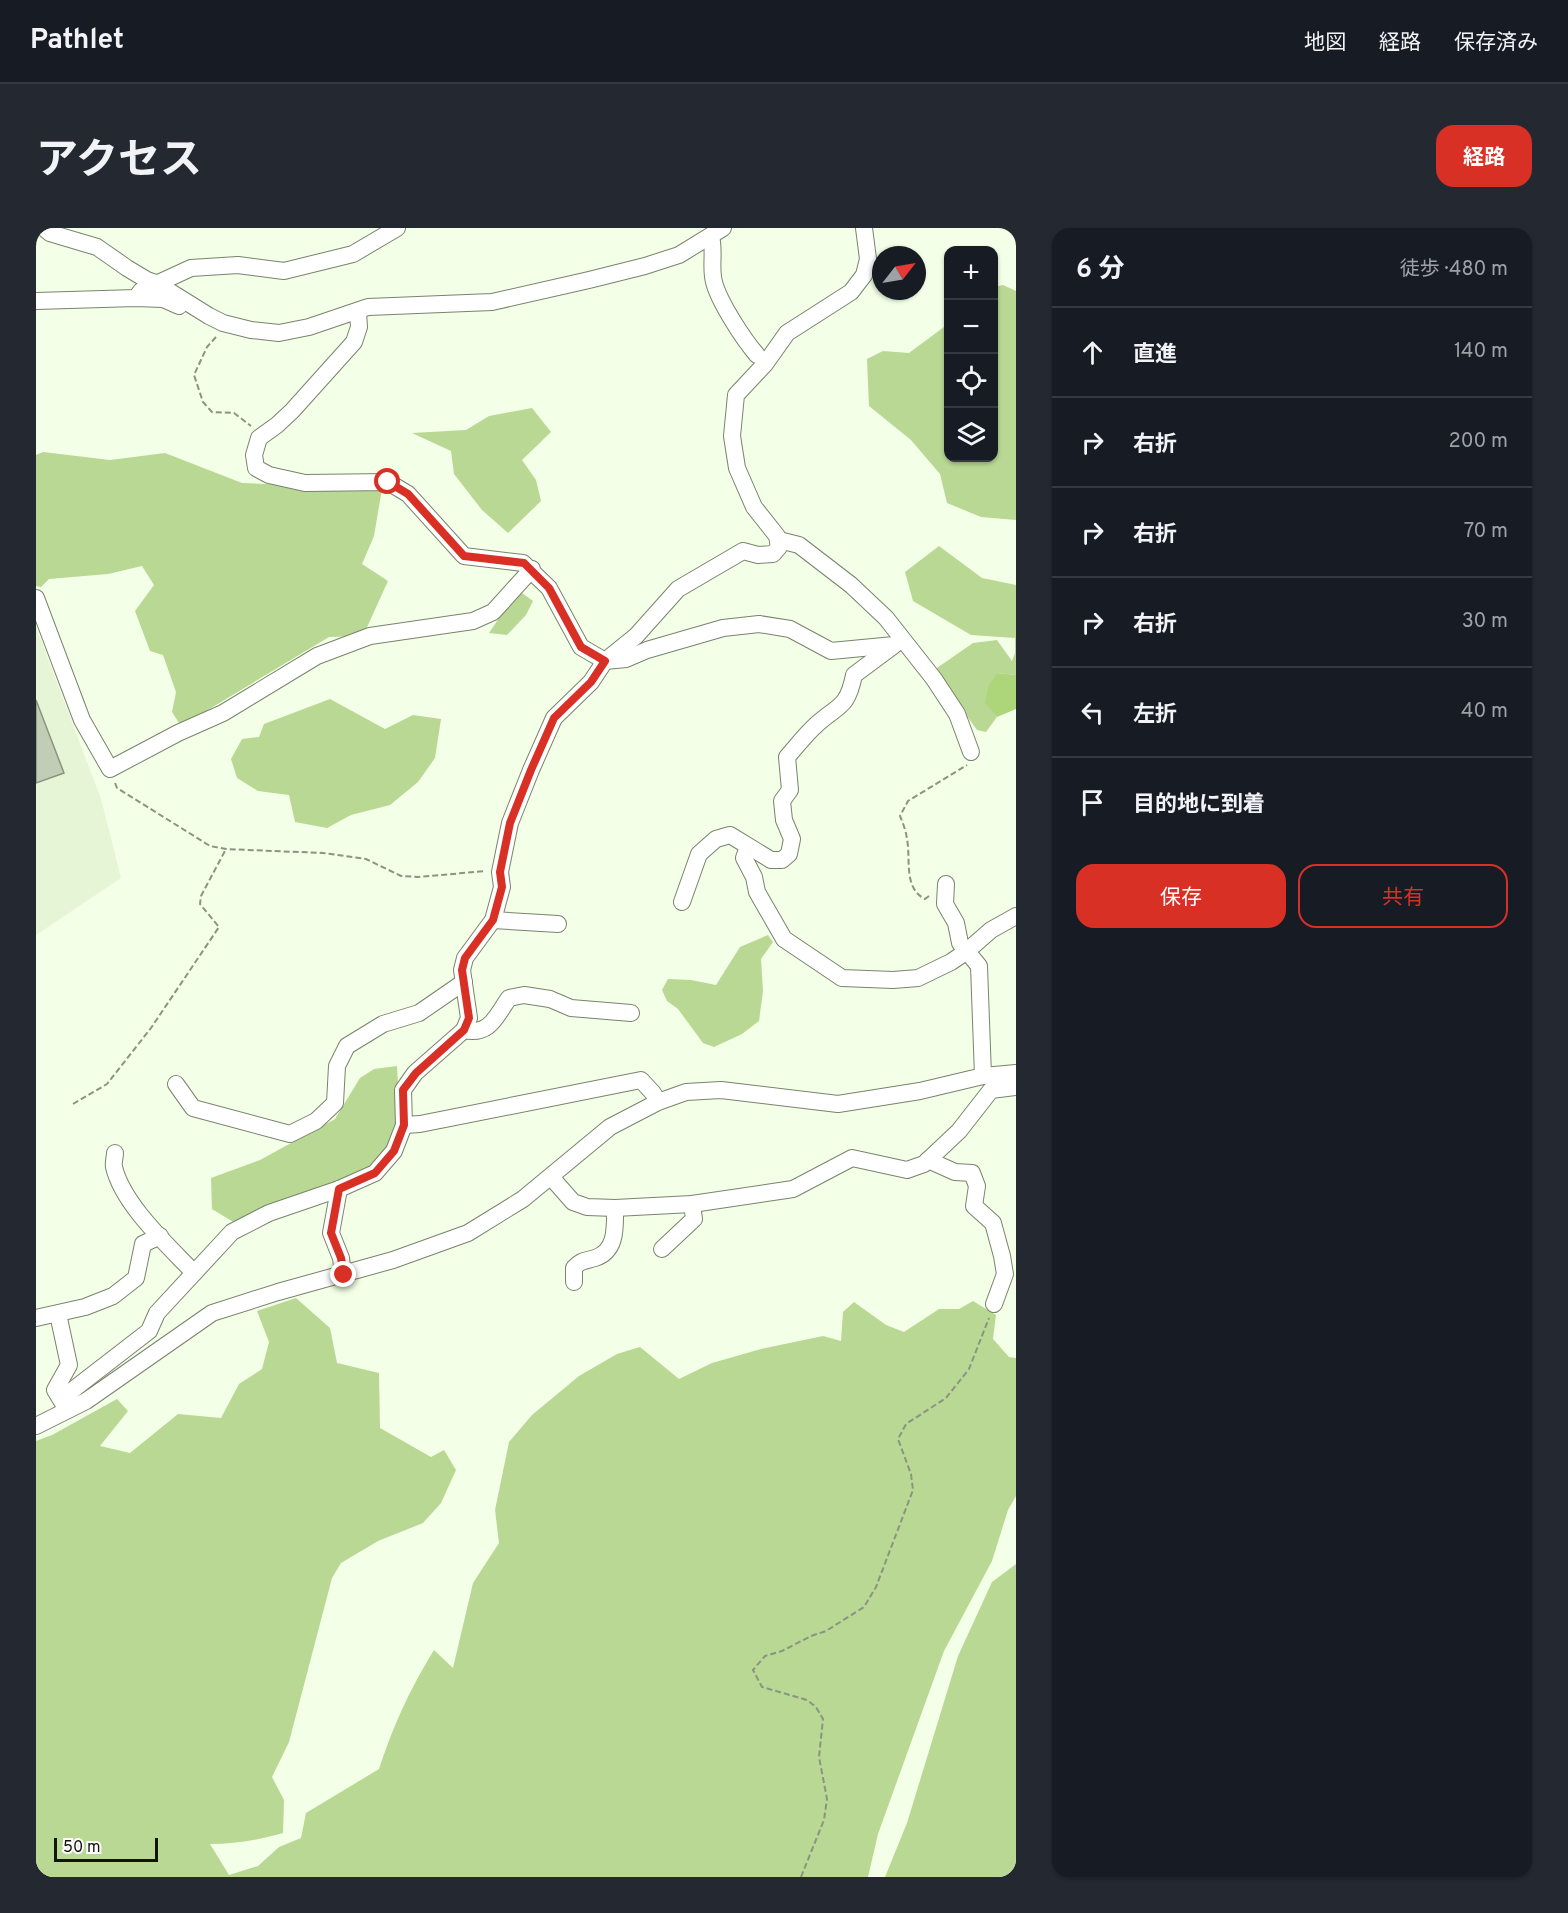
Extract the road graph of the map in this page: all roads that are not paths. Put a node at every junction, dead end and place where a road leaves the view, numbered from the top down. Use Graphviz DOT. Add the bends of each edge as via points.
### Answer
graph roads {
  1 [pos="44,228"];
  2 [pos="397,228"];
  3 [pos="864,228"];
  4 [pos="717,232"];
  5 [pos="156,283"];
  6 [pos="136,298"];
  7 [pos="36,301"];
  8 [pos="196,308"];
  9 [pos="358,312"];
  10 [pos="787,333"];
  11 [pos="757,355"];
  12 [pos="736,394"];
  13 [pos="779,540"];
  14 [pos="532,569"];
  15 [pos="36,598"];
  16 [pos="898,642"];
  17 [pos="605,661"];
  18 [pos="971,752"];
  19 [pos="748,847"];
  20 [pos="946,884"];
  21 [pos="682,902"];
  22 [pos="1016,916"];
  23 [pos="493,920"];
  24 [pos="558,924"];
  25 [pos="967,951"];
  26 [pos="464,982"];
  27 [pos="631,1013"];
  28 [pos="464,1030"];
  29 [pos="1016,1073"];
  30 [pos="983,1076"];
  31 [pos="176,1084"];
  32 [pos="1016,1087"];
  33 [pos="658,1102"];
  34 [pos="404,1125"];
  35 [pos="115,1153"];
  36 [pos="928,1160"];
  37 [pos="550,1177"];
  38 [pos="339,1189"];
  39 [pos="692,1204"];
  40 [pos="615,1208"];
  41 [pos="160,1236"];
  42 [pos="662,1249"];
  43 [pos="194,1274"];
  44 [pos="344,1275"];
  45 [pos="574,1282"];
  46 [pos="994,1304"];
  47 [pos="58,1314"];
  48 [pos="36,1318"];
  49 [pos="64,1405"];
  50 [pos="36,1426"];
  1 -- 5 [label="street" via="97,247"];
  2 -- 5 [label="street" via="353,254 284,271 237,265 191,268"];
  3 -- 10 [label="street" via="864,275 851,292"];
  4 -- 9 [label="street" via="679,255 645,266 492,302 368,307"];
  4 -- 11 [label="street" via="714,284 743,339"];
  5 -- 6 [label="street"];
  5 -- 8 [label="street"];
  6 -- 7 [label="street"];
  6 -- 8 [label="street" via="163,299 193,311"];
  8 -- 9 [label="street" via="223,323 279,333"];
  9 -- 14 [label="street" via="354,342 292,411 259,438 254,455 256,468 305,483 388,482 408,494 464,556 524,563"];
  10 -- 11 [label="street"];
  10 -- 12 [label="street" via="765,364"];
  11 -- 12 [label="street"];
  12 -- 13 [label="street" via="732,436 737,468 754,507"];
  13 -- 16 [label="street" via="799,545 851,585 886,618"];
  13 -- 17 [label="street" via="773,554 743,551 678,589 636,636"];
  14 -- 15 [label="street" via="493,612 473,621 370,636 317,656 223,713 110,770 82,720"];
  14 -- 17 [label="street" via="549,588 581,647"];
  16 -- 17 [label="street" via="831,651 790,628 759,624 723,627 626,659"];
  16 -- 18 [label="street" via="934,679 957,714"];
  16 -- 19 [label="street" via="854,675 849,696 787,758 790,790 782,801 792,839 789,854 782,860 771,860"];
  17 -- 23 [label="street" via="591,682 554,718 531,770 510,823 500,872 502,887"];
  19 -- 21 [label="street" via="730,835 716,839 699,854"];
  19 -- 25 [label="street" via="744,858 757,892 784,939 842,978 918,978"];
  20 -- 25 [label="street" via="945,904"];
  22 -- 25 [label="street" via="991,930"];
  23 -- 24 [label="street"];
  23 -- 26 [label="street" via="465,958"];
  25 -- 30 [label="street" via="979,966"];
  26 -- 28 [label="street" via="469,1018"];
  26 -- 31 [label="street" via="419,1013 383,1024 347,1046 338,1066 335,1103 316,1121 290,1134 194,1108"];
  27 -- 28 [label="street" via="571,1008 550,999 524,995 509,998 489,1027 475,1032"];
  28 -- 34 [label="street" via="416,1073 403,1090"];
  29 -- 30 [label="street"];
  30 -- 33 [label="street" via="838,1104 721,1090 686,1092"];
  32 -- 36 [label="street" via="991,1090 959,1131"];
  33 -- 34 [label="street" via="641,1080"];
  33 -- 37 [label="street" via="610,1127"];
  34 -- 38 [label="street" via="394,1151 375,1173"];
  35 -- 41 [label="street" via="114,1166 123,1188 146,1223"];
  36 -- 39 [label="street" via="907,1170 852,1158 793,1189"];
  36 -- 46 [label="street" via="955,1172 972,1173 977,1186 974,1206 993,1223 1002,1256 1005,1274"];
  37 -- 40 [label="street" via="573,1202"];
  37 -- 44 [label="street" via="524,1199 468,1233"];
  38 -- 43 [label="street" via="269,1213 232,1232"];
  38 -- 44 [label="street" via="331,1233"];
  39 -- 40 [label="street"];
  39 -- 42 [label="street" via="694,1220"];
  40 -- 45 [label="street" via="614,1239 597,1258 582,1260 574,1268"];
  41 -- 43 [label="street"];
  41 -- 47 [label="street" via="143,1244 136,1278 112,1296"];
  43 -- 49 [label="street" via="157,1313 149,1331"];
  44 -- 49 [label="street" via="212,1313"];
  47 -- 48 [label="street"];
  47 -- 49 [label="street" via="69,1365 55,1390"];
  49 -- 50 [label="street"];
}
